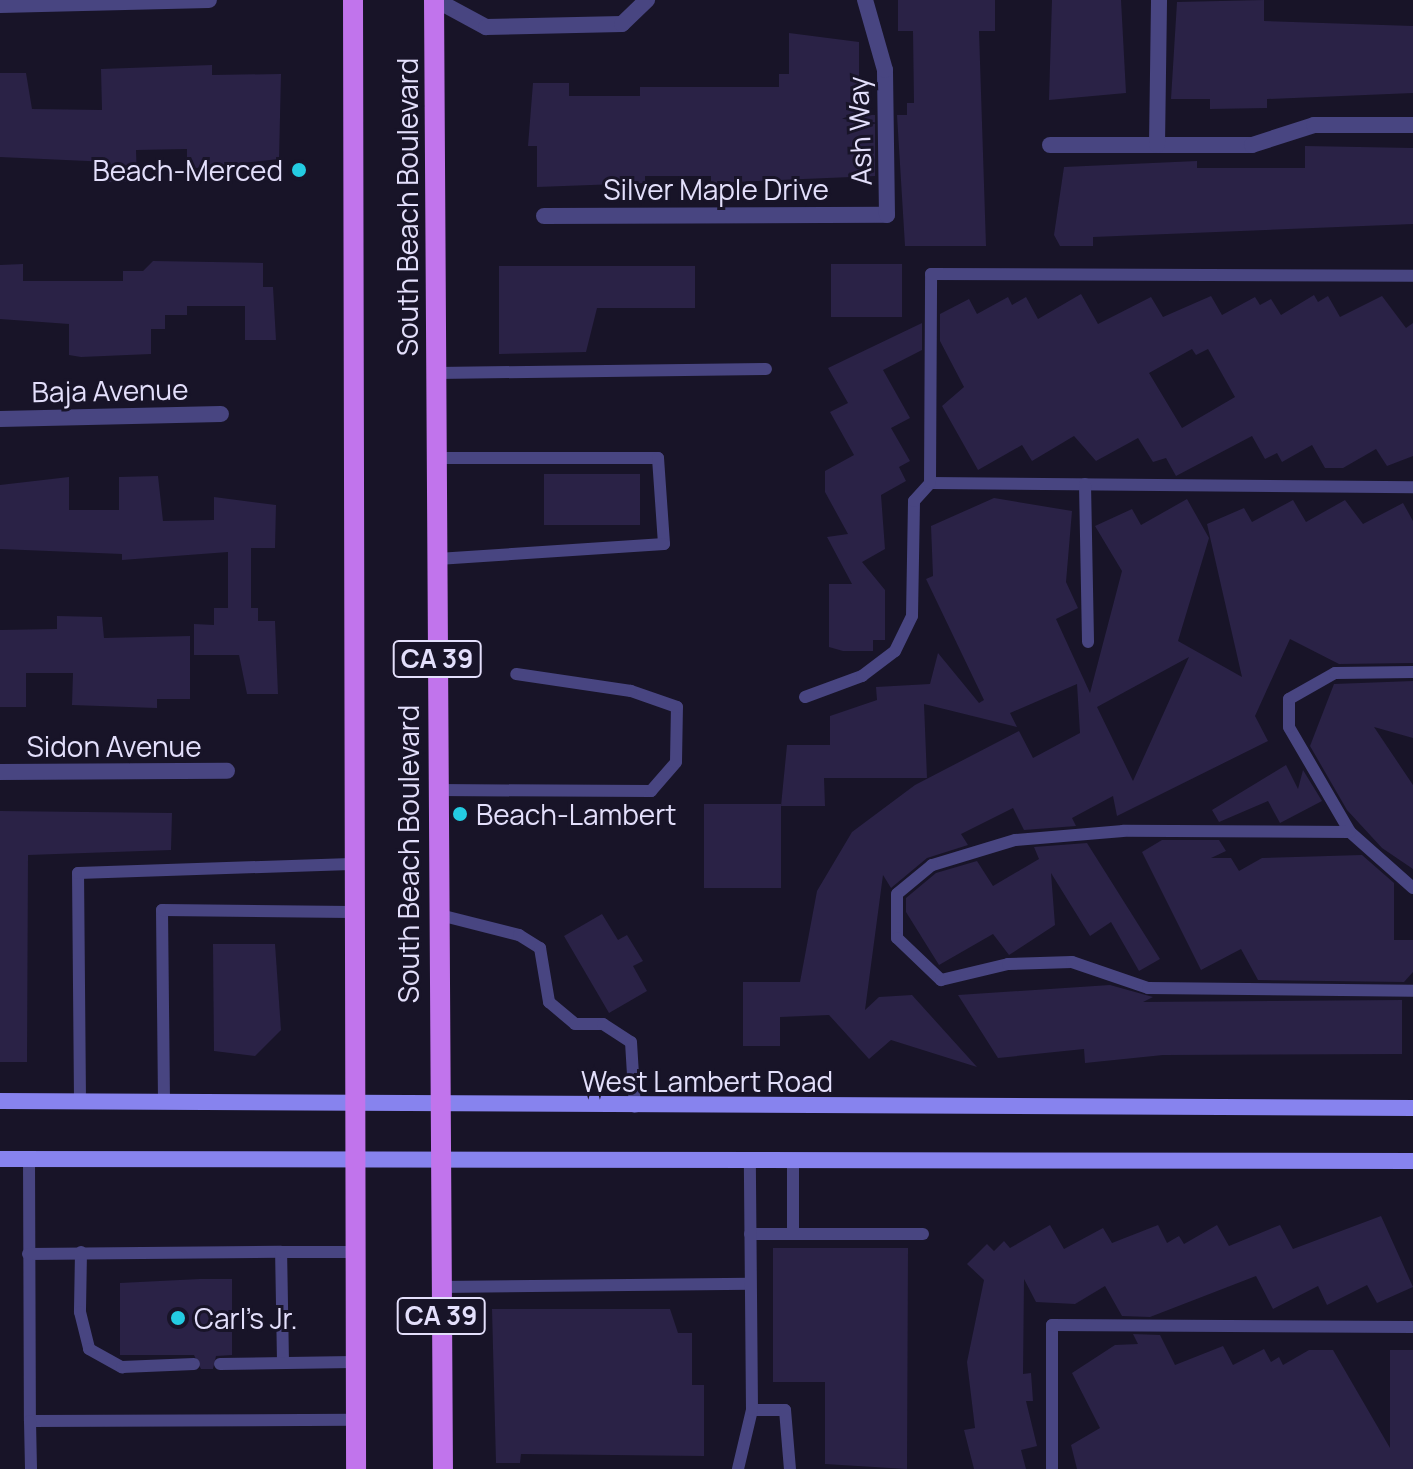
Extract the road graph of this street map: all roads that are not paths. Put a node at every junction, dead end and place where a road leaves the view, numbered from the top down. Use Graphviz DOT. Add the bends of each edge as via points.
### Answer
graph roads {
  1 [pos="209,0"];
  2 [pos="353,0"];
  3 [pos="435,0"];
  4 [pos="644,0"];
  5 [pos="865,0"];
  6 [pos="1159,0"];
  7 [pos="0,5"];
  8 [pos="1413,125"];
  9 [pos="1050,145"];
  10 [pos="1157,145"];
  11 [pos="887,215"];
  12 [pos="544,216"];
  13 [pos="1413,276"];
  14 [pos="766,369"];
  15 [pos="437,373"];
  16 [pos="221,414"];
  17 [pos="0,419"];
  18 [pos="437,458"];
  19 [pos="930,483"];
  20 [pos="1085,484"];
  21 [pos="1413,487"];
  22 [pos="437,559"];
  23 [pos="1088,642"];
  24 [pos="1413,672"];
  25 [pos="516,674"];
  26 [pos="805,697"];
  27 [pos="227,771"];
  28 [pos="0,772"];
  29 [pos="437,790"];
  30 [pos="1350,832"];
  31 [pos="351,864"];
  32 [pos="1413,888"];
  33 [pos="351,912"];
  34 [pos="436,914"];
  35 [pos="1413,991"];
  36 [pos="80,1100"];
  37 [pos="0,1101"];
  38 [pos="164,1101"];
  39 [pos="351,1103"];
  40 [pos="435,1104"];
  41 [pos="635,1107"];
  42 [pos="1413,1108"];
  43 [pos="0,1159"];
  44 [pos="29,1159"];
  45 [pos="352,1160"];
  46 [pos="1413,1161"];
  47 [pos="436,1162"];
  48 [pos="750,1165"];
  49 [pos="793,1165"];
  50 [pos="750,1234"];
  51 [pos="793,1234"];
  52 [pos="923,1234"];
  53 [pos="81,1252"];
  54 [pos="281,1252"];
  55 [pos="353,1252"];
  56 [pos="28,1254"];
  57 [pos="750,1284"];
  58 [pos="440,1287"];
  59 [pos="1413,1327"];
  60 [pos="283,1362"];
  61 [pos="353,1362"];
  62 [pos="194,1364"];
  63 [pos="220,1364"];
  64 [pos="752,1410"];
  65 [pos="355,1420"];
  66 [pos="30,1421"];
  67 [pos="31,1469"];
  68 [pos="356,1469"];
  69 [pos="443,1469"];
  70 [pos="738,1469"];
  71 [pos="790,1469"];
  72 [pos="1052,1469"];
  1 -- 7 [label="street"];
  2 -- 31 [label="main road, South Beach Boulevard / CA 39"];
  3 -- 4 [label="street" via="486,27 622,24"];
  3 -- 15 [label="main road, South Beach Boulevard / CA 39"];
  5 -- 11 [label="street, Ash Way" via="885,70"];
  6 -- 10 [label="street"];
  8 -- 10 [label="street" via="1314,125 1252,145"];
  9 -- 10 [label="street"];
  11 -- 12 [label="street, Silver Maple Drive"];
  13 -- 19 [label="lane" via="931,274"];
  14 -- 15 [label="lane"];
  15 -- 18 [label="main road, South Beach Boulevard / CA 39"];
  16 -- 17 [label="street, Baja Avenue"];
  18 -- 22 [label="main road, South Beach Boulevard / CA 39"];
  18 -- 22 [label="lane" via="658,458 664,544"];
  19 -- 20 [label="lane"];
  19 -- 26 [label="lane" via="914,501 912,616 895,651 862,676"];
  20 -- 21 [label="lane"];
  20 -- 23 [label="lane"];
  22 -- 29 [label="main road, South Beach Boulevard / CA 39"];
  24 -- 30 [label="lane" via="1335,673 1289,699 1295,741"];
  25 -- 29 [label="lane" via="631,691 677,707 676,762 651,791"];
  27 -- 28 [label="street, Sidon Avenue"];
  29 -- 34 [label="main road, South Beach Boulevard / CA 39"];
  30 -- 32 [label="lane"];
  30 -- 35 [label="lane" via="1123,831 1015,840 932,865 897,894 897,938 941,980 1008,964 1072,962 1148,988"];
  31 -- 33 [label="main road, South Beach Boulevard / CA 39"];
  31 -- 36 [label="lane" via="78,873"];
  33 -- 38 [label="lane" via="162,910"];
  33 -- 39 [label="main road, South Beach Boulevard / CA 39"];
  34 -- 40 [label="main road, South Beach Boulevard / CA 39"];
  34 -- 41 [label="lane" via="519,935 540,948 549,1002 575,1024 603,1024 631,1042"];
  36 -- 37 [label="main road, West Lambert Road"];
  36 -- 38 [label="main road, West Lambert Road"];
  38 -- 39 [label="main road, West Lambert Road"];
  39 -- 40 [label="main road, West Lambert Road"];
  39 -- 45 [label="main road, South Beach Boulevard / CA 39"];
  40 -- 41 [label="main road, West Lambert Road"];
  40 -- 47 [label="main road, South Beach Boulevard / CA 39"];
  41 -- 42 [label="main road, West Lambert Road"];
  43 -- 44 [label="main road"];
  44 -- 45 [label="main road"];
  44 -- 56 [label="lane"];
  45 -- 47 [label="main road"];
  45 -- 55 [label="main road, South Beach Boulevard / CA 39"];
  46 -- 49 [label="main road"];
  47 -- 48 [label="main road"];
  47 -- 58 [label="main road, South Beach Boulevard / CA 39"];
  48 -- 49 [label="main road"];
  48 -- 50 [label="lane"];
  49 -- 51 [label="lane"];
  50 -- 51 [label="lane"];
  50 -- 57 [label="lane"];
  51 -- 52 [label="lane"];
  53 -- 54 [label="lane"];
  53 -- 56 [label="lane"];
  53 -- 62 [label="lane" via="80,1312 89,1349 122,1367"];
  54 -- 55 [label="lane"];
  54 -- 60 [label="lane"];
  55 -- 61 [label="main road, South Beach Boulevard / CA 39"];
  56 -- 66 [label="lane"];
  57 -- 58 [label="lane"];
  57 -- 64 [label="lane"];
  58 -- 69 [label="main road, South Beach Boulevard / CA 39"];
  59 -- 72 [label="lane" via="1052,1325"];
  60 -- 61 [label="lane"];
  60 -- 63 [label="lane"];
  61 -- 65 [label="main road, South Beach Boulevard / CA 39"];
  64 -- 70 [label="lane"];
  64 -- 71 [label="lane" via="785,1410"];
  65 -- 66 [label="lane"];
  65 -- 68 [label="main road, South Beach Boulevard / CA 39"];
  66 -- 67 [label="lane"];
}
